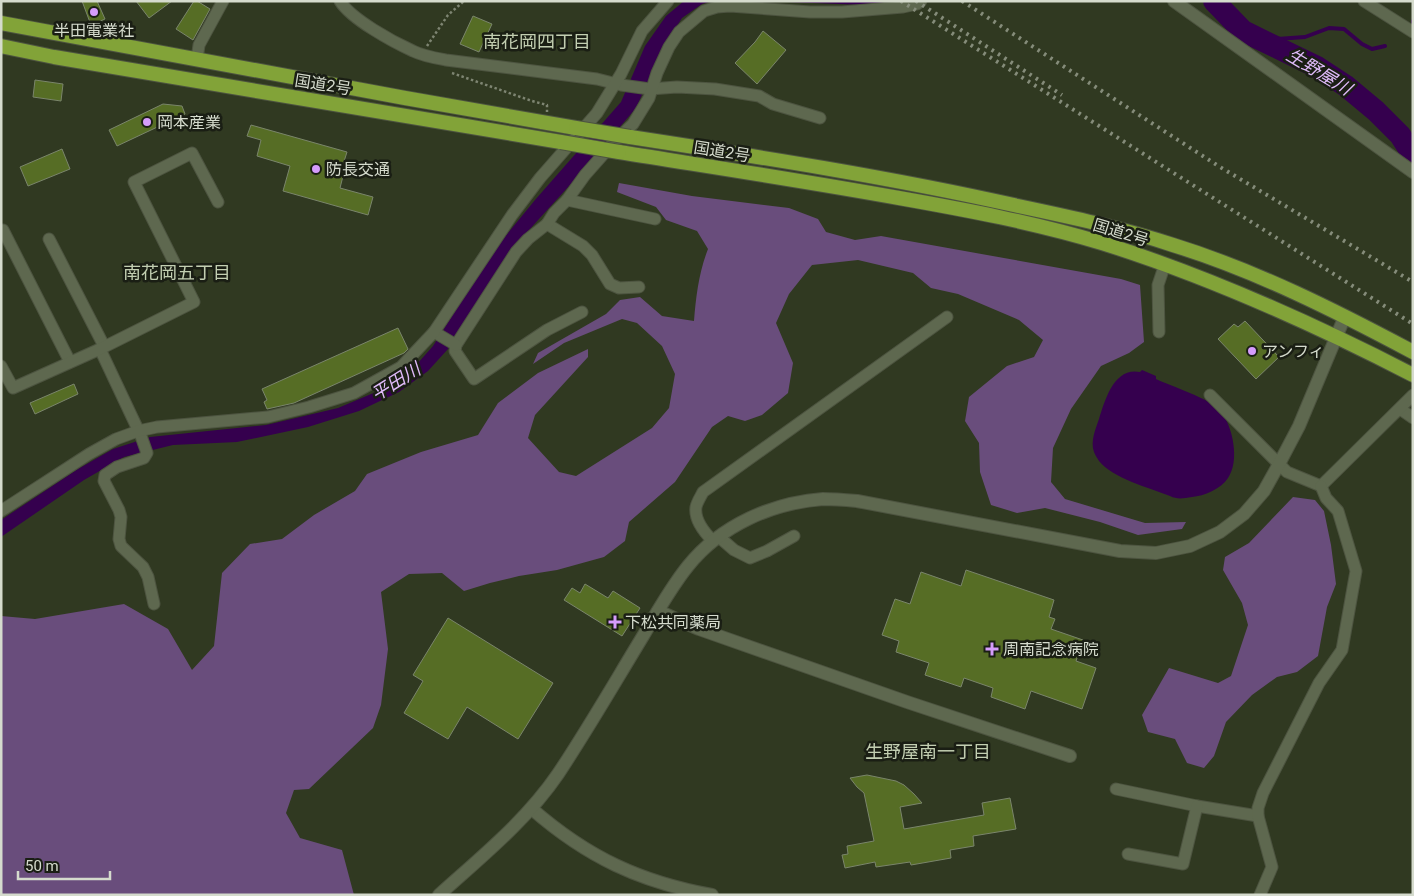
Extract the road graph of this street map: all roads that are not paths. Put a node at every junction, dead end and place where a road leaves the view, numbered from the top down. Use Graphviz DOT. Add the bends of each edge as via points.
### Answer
graph roads {
  1 [pos="223,1"];
  2 [pos="340,1"];
  3 [pos="668,1"];
  4 [pos="921,1"];
  5 [pos="1174,1"];
  6 [pos="1364,1"];
  7 [pos="1,23"];
  8 [pos="1413,32"];
  9 [pos="1,46"];
  10 [pos="197,59"];
  11 [pos="618,85"];
  12 [pos="651,89"];
  13 [pos="820,118"];
  14 [pos="1408,168"];
  15 [pos="567,200"];
  16 [pos="218,202"];
  17 [pos="655,219"];
  18 [pos="547,224"];
  19 [pos="1,231"];
  20 [pos="49,239"];
  21 [pos="1165,264"];
  22 [pos="639,287"];
  23 [pos="582,312"];
  24 [pos="1345,316"];
  25 [pos="947,317"];
  26 [pos="1159,332"];
  27 [pos="436,333"];
  28 [pos="1337,336"];
  29 [pos="455,344"];
  30 [pos="102,347"];
  31 [pos="1413,352"];
  32 [pos="70,362"];
  33 [pos="1,366"];
  34 [pos="1413,375"];
  35 [pos="1210,395"];
  36 [pos="1413,395"];
  37 [pos="1400,409"];
  38 [pos="1413,418"];
  39 [pos="139,433"];
  40 [pos="1279,464"];
  41 [pos="1321,486"];
  42 [pos="1,511"];
  43 [pos="794,536"];
  44 [pos="716,539"];
  45 [pos="154,604"];
  46 [pos="658,611"];
  47 [pos="1070,756"];
  48 [pos="1116,789"];
  49 [pos="1197,806"];
  50 [pos="532,809"];
  51 [pos="1258,816"];
  52 [pos="1128,854"];
  53 [pos="705,894"];
  54 [pos="439,895"];
  55 [pos="1260,895"];
  1 -- 10 [label="street" via="200,45"];
  2 -- 11 [label="street" via="356,19 424,55 597,79"];
  3 -- 11 [label="street" via="642,31"];
  4 -- 12 [label="street" via="903,7 842,12 717,6 704,11 679,32"];
  5 -- 14 [label="street"];
  6 -- 8 [label="street"];
  7 -- 10 [label="highway, 国道2号"];
  9 -- 21 [label="highway, 国道2号, bridge" via="984,213 1100,243"];
  10 -- 24 [label="highway, 国道2号, bridge" via="547,123 855,173 1103,224 1174,245 1250,273"];
  11 -- 12 [label="street"];
  11 -- 27 [label="street" via="512,215"];
  12 -- 13 [label="street" via="715,89 759,96 773,104"];
  12 -- 15 [label="street" via="633,124 585,175"];
  15 -- 17 [label="street"];
  15 -- 18 [label="street"];
  16 -- 30 [label="street" via="192,153 134,182 194,302"];
  18 -- 22 [label="street" via="583,246 610,284 619,288"];
  18 -- 29 [label="street" via="516,252"];
  19 -- 32 [label="street" via="4,230"];
  20 -- 30 [label="street"];
  21 -- 26 [label="street" via="1158,285"];
  21 -- 28 [label="highway, 国道2号"];
  23 -- 29 [label="street" via="547,330 474,379 455,351"];
  24 -- 28 [label="street"];
  24 -- 31 [label="highway, 国道2号"];
  25 -- 44 [label="street" via="703,492 696,507 698,520 706,534"];
  27 -- 29 [label="street"];
  27 -- 39 [label="street" via="401,367 354,393 268,417 194,423"];
  28 -- 34 [label="highway, 国道2号"];
  28 -- 40 [label="street"];
  30 -- 32 [label="street"];
  30 -- 39 [label="street"];
  32 -- 33 [label="street" via="13,388"];
  35 -- 40 [label="street"];
  36 -- 37 [label="street"];
  37 -- 38 [label="street"];
  37 -- 41 [label="street"];
  39 -- 42 [label="street" via="116,439 89,454"];
  39 -- 45 [label="street" via="147,453 144,458 116,467 105,475 104,481 121,517 121,546 144,567"];
  40 -- 41 [label="street" via="1287,472"];
  40 -- 44 [label="street" via="1264,492 1244,514 1220,532 1190,546 1156,553 1120,551 857,501 824,499 785,505 747,519"];
  41 -- 51 [label="street" via="1326,498 1338,511 1356,571 1342,650 1320,683 1263,793"];
  43 -- 44 [label="street" via="750,558"];
  44 -- 46 [label="street" via="689,566"];
  46 -- 47 [label="street" via="699,629"];
  46 -- 50 [label="street"];
  48 -- 49 [label="street"];
  49 -- 51 [label="street"];
  49 -- 52 [label="street" via="1183,864"];
  50 -- 53 [label="street" via="590,853 632,874"];
  50 -- 54 [label="street"];
  51 -- 55 [label="street" via="1272,867"];
}
